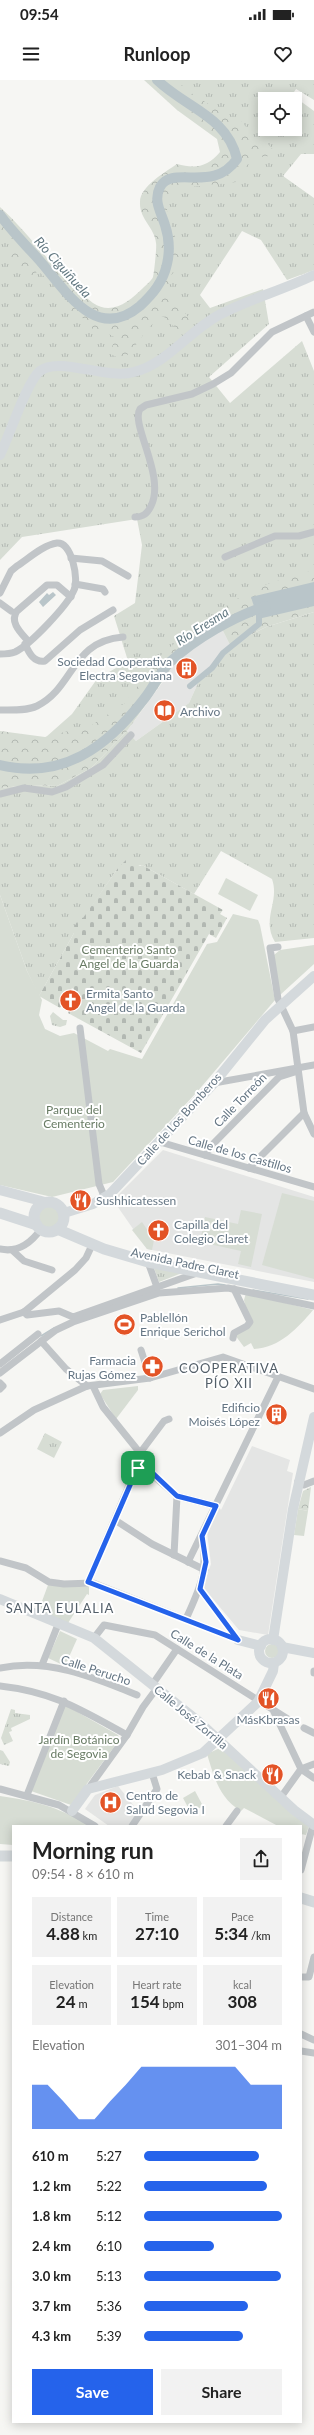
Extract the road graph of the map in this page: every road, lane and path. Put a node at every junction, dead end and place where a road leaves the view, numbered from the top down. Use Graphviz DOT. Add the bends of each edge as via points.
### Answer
graph roads {
  1 [pos="314,275"];
  2 [pos="314,312"];
  3 [pos="306,316"];
  4 [pos="314,332"];
  5 [pos="0,455"];
  6 [pos="135,517"];
  7 [pos="314,532"];
  8 [pos="225,557"];
  9 [pos="71,558"];
  10 [pos="128,576"];
  11 [pos="75,584"];
  12 [pos="105,592"];
  13 [pos="0,593"];
  14 [pos="70,597"];
  15 [pos="0,603"];
  16 [pos="112,610"];
  17 [pos="11,611"];
  18 [pos="123,637"];
  19 [pos="26,642"];
  20 [pos="0,654"];
  21 [pos="0,710"];
  22 [pos="131,735"];
  23 [pos="0,794"];
  24 [pos="278,947"];
  25 [pos="314,976"];
  26 [pos="281,1005"];
  27 [pos="314,1027"];
  28 [pos="80,1028"];
  29 [pos="292,1031"];
  30 [pos="314,1065"];
  31 [pos="297,1069"];
  32 [pos="275,1075"];
  33 [pos="214,1083"];
  34 [pos="304,1113"];
  35 [pos="314,1134"];
  36 [pos="160,1142"];
  37 [pos="205,1155"];
  38 [pos="248,1168"];
  39 [pos="314,1187"];
  40 [pos="0,1190"];
  41 [pos="105,1198"];
  42 [pos="0,1213"];
  43 [pos="38,1213"];
  44 [pos="62,1221"];
  45 [pos="92,1245"];
  46 [pos="0,1249"];
  47 [pos="12,1250"];
  48 [pos="148,1262"];
  49 [pos="52,1270"];
  50 [pos="196,1272"];
  51 [pos="157,1287"];
  52 [pos="234,1289"];
  53 [pos="314,1290"];
  54 [pos="314,1295"];
  55 [pos="314,1306"];
  56 [pos="24,1312"];
  57 [pos="0,1320"];
  58 [pos="40,1338"];
  59 [pos="232,1338"];
  60 [pos="141,1350"];
  61 [pos="0,1364"];
  62 [pos="0,1373"];
  63 [pos="150,1378"];
  64 [pos="278,1378"];
  65 [pos="0,1383"];
  66 [pos="90,1386"];
  67 [pos="0,1389"];
  68 [pos="314,1389"];
  69 [pos="314,1417"];
  70 [pos="169,1419"];
  71 [pos="0,1433"];
  72 [pos="140,1453"];
  73 [pos="142,1463"];
  74 [pos="298,1481"];
  75 [pos="314,1481"];
  76 [pos="177,1496"];
  77 [pos="216,1506"];
  78 [pos="115,1520"];
  79 [pos="202,1536"];
  80 [pos="174,1555"];
  81 [pos="3,1562"];
  82 [pos="188,1562"];
  83 [pos="205,1570"];
  84 [pos="88,1582"];
  85 [pos="200,1589"];
  86 [pos="0,1599"];
  87 [pos="187,1618"];
  88 [pos="59,1622"];
  89 [pos="94,1638"];
  90 [pos="238,1640"];
  91 [pos="273,1640"];
  92 [pos="261,1646"];
  93 [pos="282,1647"];
  94 [pos="176,1649"];
  95 [pos="314,1653"];
  96 [pos="274,1663"];
  97 [pos="42,1665"];
  98 [pos="0,1668"];
  99 [pos="0,1686"];
  100 [pos="155,1686"];
  101 [pos="137,1695"];
  102 [pos="64,1701"];
  103 [pos="258,1702"];
  104 [pos="274,1712"];
  105 [pos="291,1721"];
  106 [pos="304,1728"];
  107 [pos="314,1733"];
  108 [pos="127,1735"];
  109 [pos="218,1739"];
  110 [pos="314,1764"];
  111 [pos="301,1769"];
  112 [pos="152,1773"];
  113 [pos="314,1778"];
  114 [pos="0,1789"];
  115 [pos="88,1789"];
  116 [pos="27,1795"];
  117 [pos="281,1797"];
  118 [pos="72,1811"];
  119 [pos="238,1811"];
  120 [pos="93,1825"];
  121 [pos="133,1825"];
  122 [pos="227,1825"];
  123 [pos="314,1825"];
  124 [pos="0,1849"];
  125 [pos="12,1850"];
  126 [pos="0,1856"];
  127 [pos="12,1856"];
  128 [pos="302,1867"];
  129 [pos="302,1898"];
  130 [pos="314,1902"];
  131 [pos="302,1905"];
  132 [pos="314,1908"];
  133 [pos="314,1957"];
  134 [pos="304,1976"];
  135 [pos="302,2034"];
  136 [pos="314,2040"];
  137 [pos="302,2051"];
  138 [pos="314,2053"];
  1 -- 5 [label="street" via="220,314 158,361 136,372 103,374 58,365 44,368 33,378"];
  2 -- 3 [label="street"];
  3 -- 4 [label="street"];
  3 -- 6 [label="street" via="272,332 231,373 213,384 192,394 146,405 140,409 138,420 149,453 156,490 147,514"];
  7 -- 8 [label="street" via="298,536 275,536"];
  9 -- 10 [label="street" via="102,561"];
  9 -- 11 [label="street"];
  9 -- 13 [label="street" via="69,550 63,545 58,543 49,546 13,569"];
  11 -- 12 [label="street" via="104,589"];
  11 -- 14 [label="street"];
  14 -- 19 [label="street"];
  14 -- 19 [label="street" via="58,585 47,584 17,611 14,616 16,625"];
  15 -- 17 [label="street"];
  16 -- 19 [label="street" via="80,630 45,661 33,658"];
  18 -- 21 [label="street" via="111,638 92,648 79,659 51,697 35,707"];
  19 -- 20 [label="street" via="14,652"];
  22 -- 23 [label="street" via="103,765 66,787 52,792 24,788"];
  24 -- 26 [label="street" via="270,948"];
  25 -- 26 [label="street, Calle de Los Bomberos"];
  26 -- 29 [label="street"];
  26 -- 33 [label="street, Calle de Los Bomberos" via="265,1020"];
  27 -- 29 [label="street"];
  28 -- 41 [label="street" via="99,1184"];
  29 -- 31 [label="street"];
  30 -- 31 [label="street"];
  31 -- 32 [label="street"];
  31 -- 34 [label="street"];
  32 -- 33 [label="street"];
  32 -- 37 [label="street, Calle Torreón"];
  33 -- 36 [label="street, Calle de Los Bomberos"];
  34 -- 35 [label="street"];
  34 -- 38 [label="street"];
  36 -- 37 [label="street, Calle de los Castillos"];
  36 -- 41 [label="street, Calle de Los Bomberos"];
  37 -- 38 [label="street, Calle de los Castillos"];
  38 -- 39 [label="street, Calle de los Castillos"];
  40 -- 43 [label="street"];
  41 -- 44 [label="street, Calle de Los Bomberos"];
  42 -- 43 [label="main road" via="17,1218 28,1218"];
  43 -- 44 [label="main road" via="50,1231"];
  43 -- 44 [label="main road" via="57,1204"];
  43 -- 47 [label="street" via="30,1242"];
  44 -- 45 [label="main road, Avenida Padre Claret"];
  44 -- 53 [label="main road, Avenida Padre Claret" via="79,1233 142,1256"];
  45 -- 48 [label="main road, Avenida Padre Claret"];
  45 -- 56 [label="street" via="86,1258 75,1270"];
  46 -- 47 [label="street"];
  47 -- 49 [label="street" via="24,1261"];
  48 -- 50 [label="main road, Avenida Padre Claret"];
  48 -- 51 [label="street, Avenida Padre Claret"];
  50 -- 51 [label="street"];
  50 -- 54 [label="main road, Avenida Padre Claret"];
  51 -- 56 [label="street" via="73,1316 60,1311 27,1315"];
  52 -- 55 [label="street"];
  52 -- 58 [label="street" via="209,1288 156,1294 73,1322"];
  52 -- 59 [label="street" via="250,1322 234,1333"];
  56 -- 57 [label="street"];
  58 -- 61 [label="street"];
  58 -- 62 [label="street"];
  58 -- 66 [label="street" via="60,1364"];
  60 -- 63 [label="street"];
  63 -- 64 [label="street" via="223,1357"];
  63 -- 66 [label="street"];
  64 -- 68 [label="street"];
  64 -- 77 [label="street"];
  65 -- 67 [label="street" via="3,1386"];
  66 -- 71 [label="street" via="34,1410"];
  66 -- 72 [label="street" via="106,1412"];
  69 -- 74 [label="street"];
  70 -- 72 [label="street" via="164,1421"];
  72 -- 73 [label="street"];
  73 -- 76 [label="street"];
  73 -- 78 [label="street"];
  74 -- 75 [label="street" via="304,1485"];
  74 -- 91 [label="street"];
  76 -- 77 [label="street"];
  76 -- 80 [label="street"];
  77 -- 79 [label="street"];
  78 -- 80 [label="street"];
  78 -- 84 [label="street"];
  79 -- 82 [label="street"];
  79 -- 83 [label="street" via="206,1558"];
  80 -- 82 [label="street"];
  81 -- 84 [label="street" via="26,1568 49,1582"];
  82 -- 83 [label="street"];
  83 -- 85 [label="street"];
  84 -- 87 [label="street"];
  85 -- 87 [label="street"];
  85 -- 90 [label="street"];
  86 -- 88 [label="street, Calle José Zorrilla"];
  87 -- 90 [label="street"];
  88 -- 89 [label="street, Calle José Zorrilla"];
  88 -- 97 [label="street"];
  89 -- 94 [label="street, Calle de la Plata" via="104,1625 153,1634"];
  89 -- 100 [label="street, Calle José Zorrilla"];
  90 -- 92 [label="street"];
  91 -- 92 [label="street" via="266,1641"];
  91 -- 93 [label="street"];
  92 -- 96 [label="street" via="262,1659"];
  93 -- 95 [label="street"];
  93 -- 96 [label="street" via="282,1657"];
  94 -- 100 [label="street"];
  94 -- 103 [label="street, Calle de la Plata" via="214,1671"];
  96 -- 103 [label="street" via="273,1671"];
  97 -- 98 [label="street, Calle Perucho" via="18,1664"];
  97 -- 101 [label="street, Calle Perucho" via="71,1671"];
  99 -- 102 [label="street" via="35,1691"];
  100 -- 108 [label="street"];
  100 -- 109 [label="street, Calle José Zorrilla"];
  102 -- 108 [label="street"];
  102 -- 116 [label="street"];
  103 -- 104 [label="street, Calle de la Plata"];
  103 -- 109 [label="street"];
  104 -- 105 [label="street, Calle de la Plata"];
  104 -- 111 [label="street"];
  106 -- 107 [label="street"];
  108 -- 115 [label="street"];
  109 -- 112 [label="street" via="199,1756"];
  109 -- 117 [label="street, Calle José Zorrilla"];
  110 -- 111 [label="street"];
  111 -- 113 [label="street"];
  111 -- 117 [label="street"];
  112 -- 115 [label="street"];
  112 -- 121 [label="street" via="157,1789"];
  114 -- 116 [label="street"];
  115 -- 118 [label="street"];
  116 -- 118 [label="street"];
  117 -- 123 [label="street, Calle José Zorrilla"];
  118 -- 120 [label="street"];
  119 -- 122 [label="street"];
  123 -- 128 [label="street"];
  124 -- 125 [label="main road"];
  126 -- 127 [label="main road"];
  129 -- 130 [label="main road"];
  131 -- 132 [label="main road"];
  133 -- 134 [label="street"];
  135 -- 136 [label="street"];
  137 -- 138 [label="street"];
}
